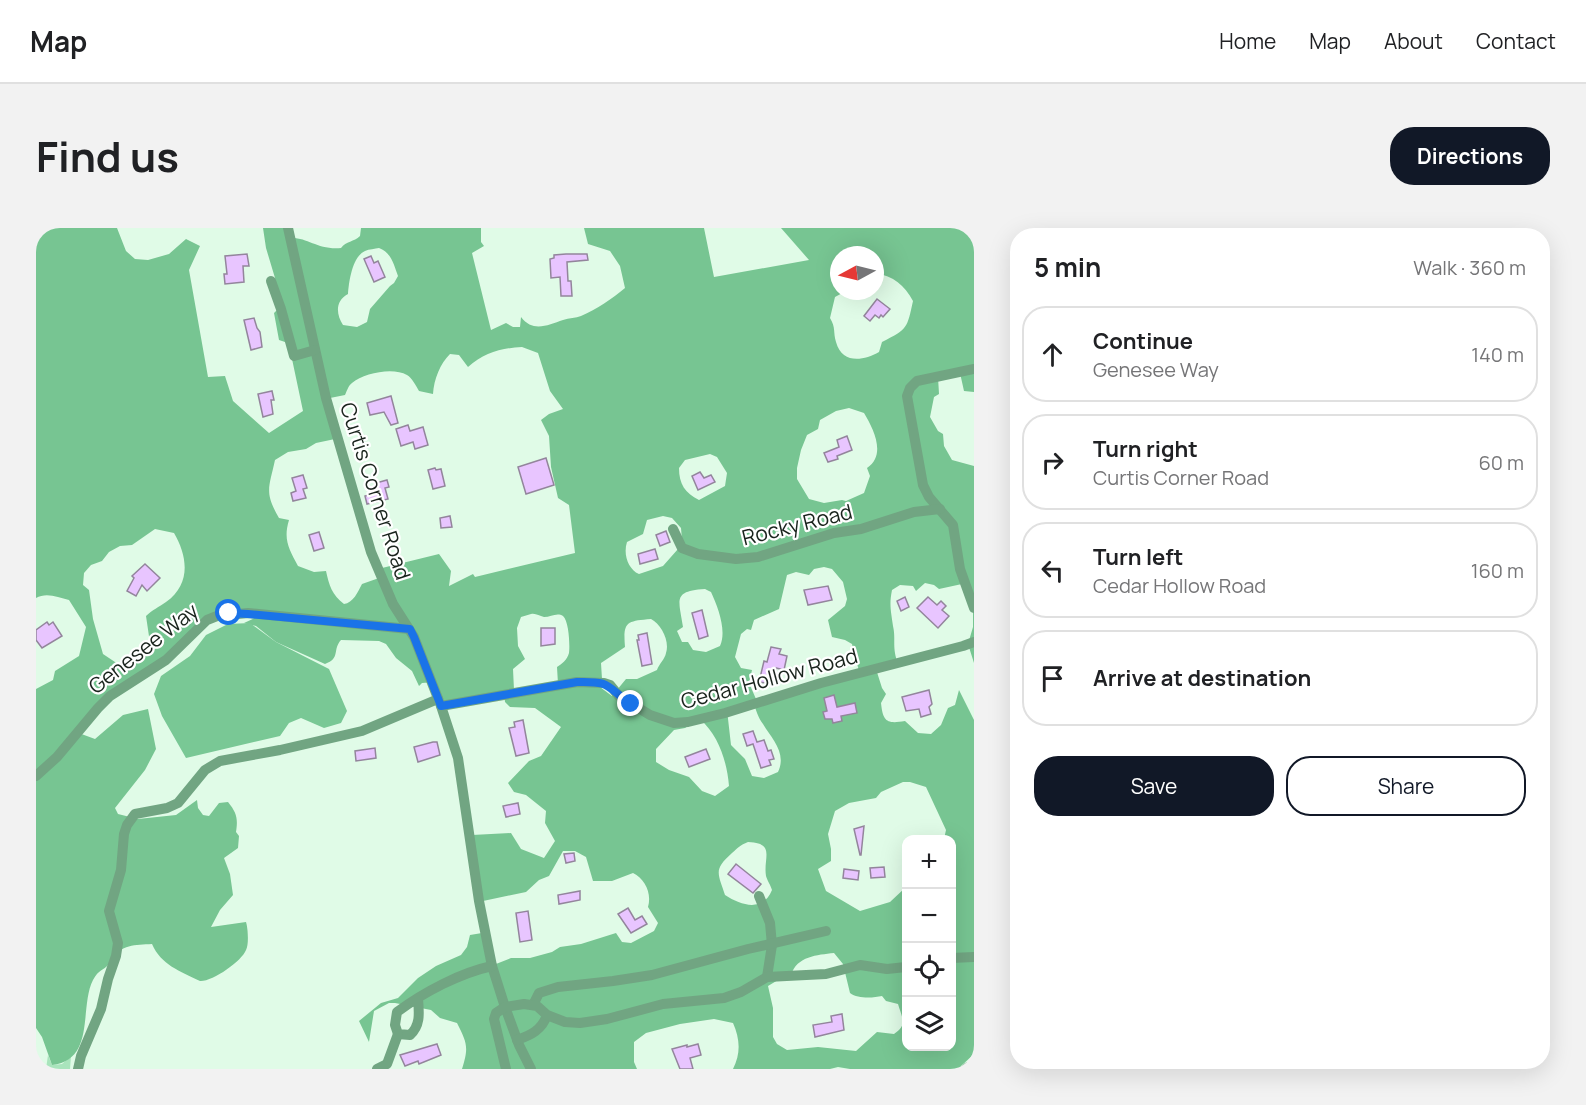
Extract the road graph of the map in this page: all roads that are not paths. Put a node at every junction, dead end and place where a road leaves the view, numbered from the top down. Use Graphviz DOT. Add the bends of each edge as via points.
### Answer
graph roads {
  1 [pos="288,228"];
  2 [pos="271,281"];
  3 [pos="315,350"];
  4 [pos="974,369"];
  5 [pos="940,509"];
  6 [pos="673,530"];
  7 [pos="974,608"];
  8 [pos="410,629"];
  9 [pos="974,630"];
  10 [pos="970,643"];
  11 [pos="439,702"];
  12 [pos="36,776"];
  13 [pos="759,896"];
  14 [pos="826,931"];
  15 [pos="772,945"];
  16 [pos="974,957"];
  17 [pos="956,958"];
  18 [pos="492,966"];
  19 [pos="902,967"];
  20 [pos="767,977"];
  21 [pos="418,999"];
  22 [pos="533,1005"];
  23 [pos="505,1007"];
  24 [pos="548,1015"];
  25 [pos="398,1034"];
  26 [pos="517,1040"];
  27 [pos="388,1067"];
  28 [pos="78,1069"];
  29 [pos="376,1069"];
  30 [pos="506,1069"];
  31 [pos="531,1069"];
  32 [pos="966,1069"];
  33 [pos="974,1069"];
  1 -- 3 [label="street, Curtis Corner Road"];
  2 -- 3 [label="street" via="294,356"];
  3 -- 8 [label="street, Curtis Corner Road" via="371,552 384,585"];
  4 -- 5 [label="street" via="917,381 907,396 923,485"];
  5 -- 6 [label="street, Rocky Road" via="834,533 758,557 736,559 682,548"];
  5 -- 7 [label="street" via="953,525 960,569"];
  8 -- 11 [label="street, Curtis Corner Road"];
  8 -- 12 [label="street, Genesee Way" via="248,614 217,616 207,620 166,660 110,696"];
  9 -- 10 [label="street"];
  10 -- 11 [label="street, Cedar Hollow Road" via="688,722 674,723 650,715 610,686 596,681"];
  11 -- 18 [label="street, Curtis Corner Road" via="461,772"];
  11 -- 28 [label="street, Cedar Hollow Road" via="362,731 220,761 205,770 178,803 135,814 124,834 109,911 118,943 116,956"];
  13 -- 15 [label="street" via="770,923"];
  14 -- 15 [label="street"];
  15 -- 20 [label="street"];
  15 -- 22 [label="street" via="652,975 558,987 539,993"];
  16 -- 17 [label="street"];
  18 -- 21 [label="street" via="470,971"];
  18 -- 23 [label="street, Curtis Corner Road"];
  19 -- 20 [label="street" via="860,965 826,974"];
  20 -- 24 [label="street" via="730,996 663,1004 607,1019 565,1022"];
  21 -- 25 [label="street" via="398,1012"];
  21 -- 25 [label="street" via="419,1021 415,1030 410,1035"];
  22 -- 23 [label="street"];
  22 -- 24 [label="street"];
  23 -- 26 [label="street, Curtis Corner Road"];
  23 -- 30 [label="street" via="494,1019"];
  24 -- 26 [label="street" via="539,1029"];
  25 -- 27 [label="street"];
  26 -- 31 [label="street, Curtis Corner Road"];
  27 -- 29 [label="street"];
  32 -- 33 [label="street"];
}
